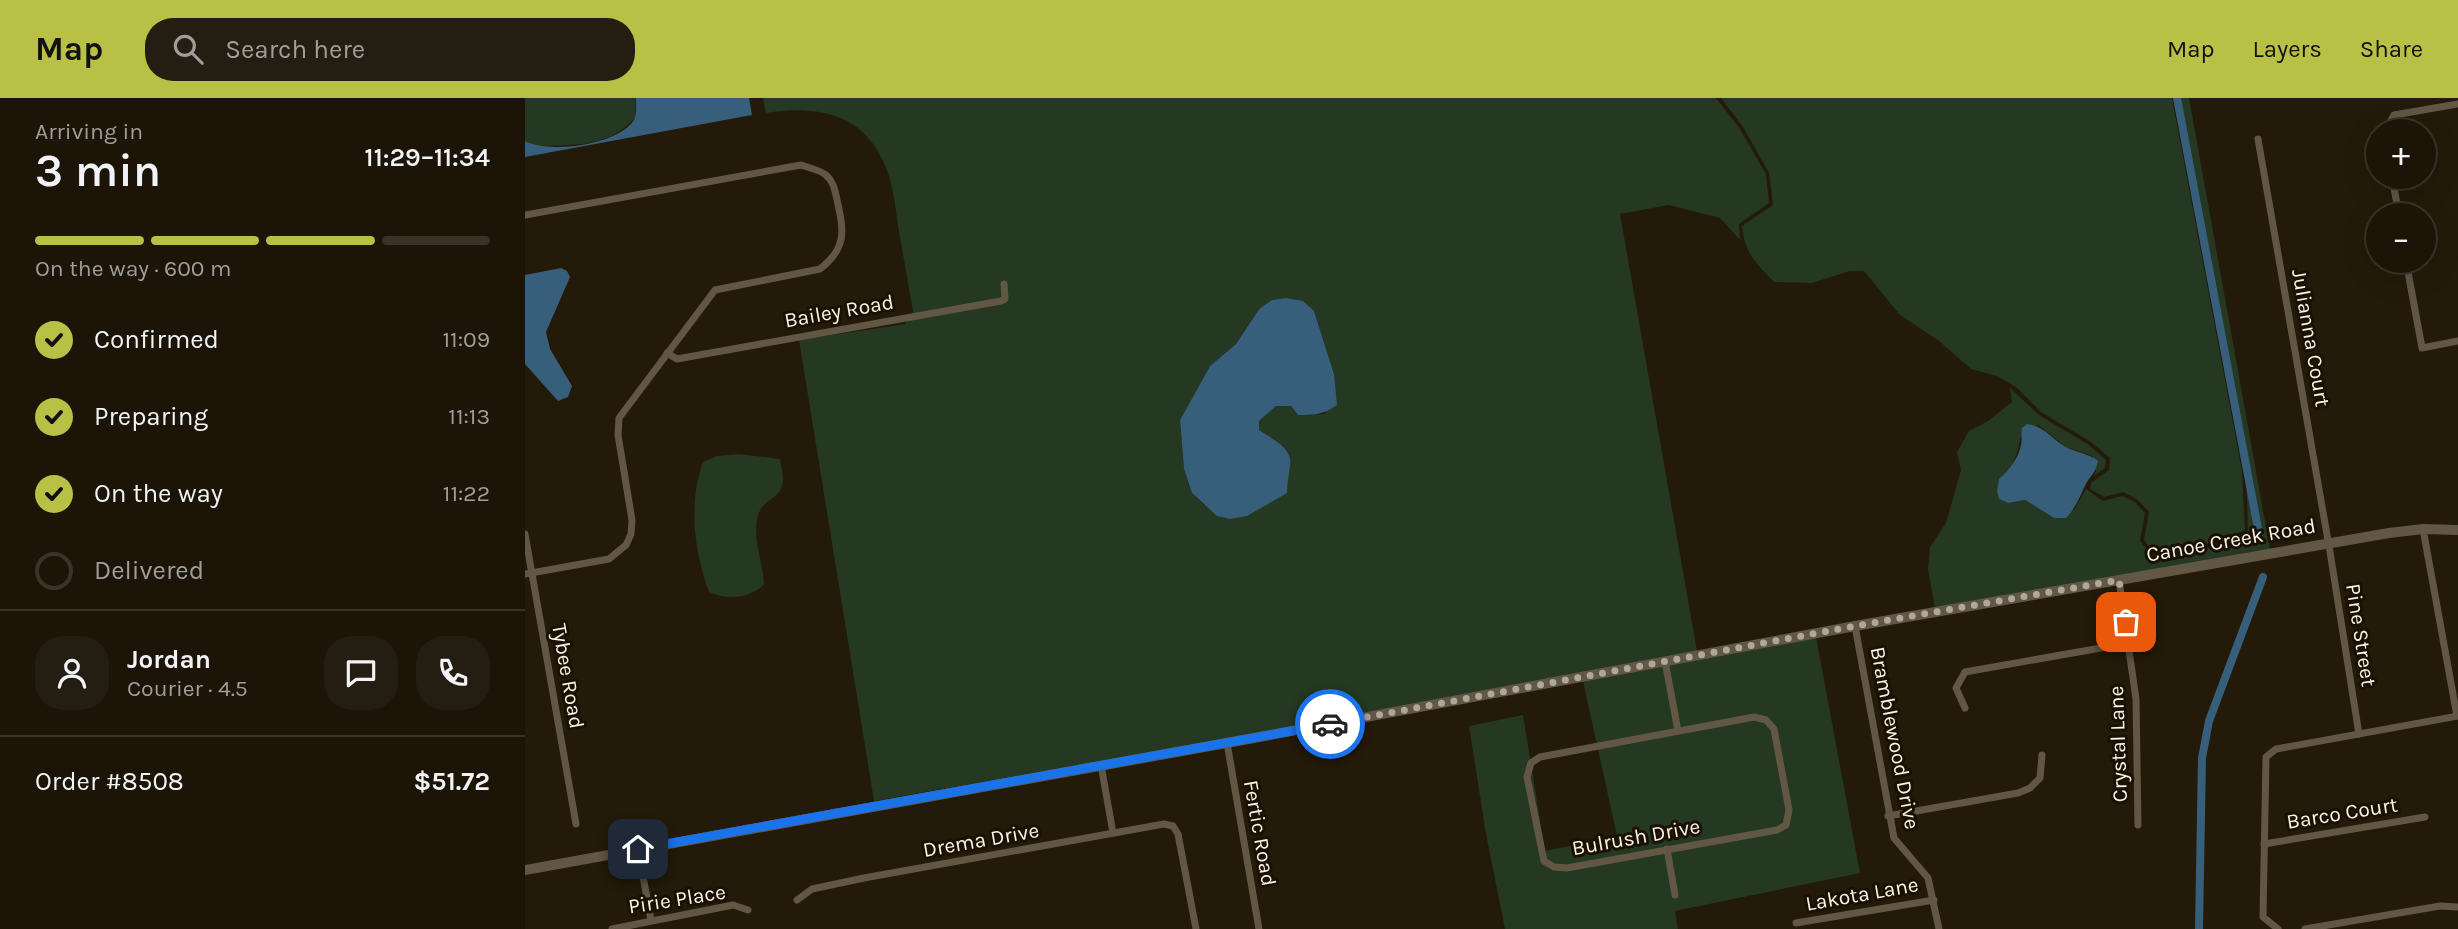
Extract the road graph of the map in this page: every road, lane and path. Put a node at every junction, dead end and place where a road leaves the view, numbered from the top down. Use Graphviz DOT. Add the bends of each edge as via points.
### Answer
graph roads {
  1 [pos="2458,104"];
  2 [pos="2392,119"];
  3 [pos="2258,139"];
  4 [pos="525,215"];
  5 [pos="2408,273"];
  6 [pos="1005,284"];
  7 [pos="2458,341"];
  8 [pos="667,353"];
  9 [pos="2423,529"];
  10 [pos="2458,530"];
  11 [pos="525,534"];
  12 [pos="2328,543"];
  13 [pos="529,573"];
  14 [pos="2119,580"];
  15 [pos="1855,626"];
  16 [pos="2129,643"];
  17 [pos="1665,661"];
  18 [pos="1965,708"];
  19 [pos="2458,716"];
  20 [pos="1678,731"];
  21 [pos="2359,734"];
  22 [pos="1227,743"];
  23 [pos="2042,755"];
  24 [pos="1101,765"];
  25 [pos="1888,816"];
  26 [pos="2425,817"];
  27 [pos="576,824"];
  28 [pos="2138,825"];
  29 [pos="1112,833"];
  30 [pos="2265,844"];
  31 [pos="638,849"];
  32 [pos="1667,849"];
  33 [pos="525,870"];
  34 [pos="1675,895"];
  35 [pos="797,900"];
  36 [pos="1934,900"];
  37 [pos="2458,907"];
  38 [pos="748,910"];
  39 [pos="651,920"];
  40 [pos="1796,923"];
  41 [pos="2339,926"];
  42 [pos="612,929"];
  43 [pos="1196,929"];
  44 [pos="1259,929"];
  45 [pos="1938,929"];
  46 [pos="2278,929"];
  47 [pos="2305,929"];
  1 -- 2 [label="street"];
  3 -- 12 [label="street, Julianna Court"];
  4 -- 8 [label="street" via="801,165 825,174 834,183 842,222 834,258 820,269 715,289"];
  5 -- 7 [label="street" via="2422,348"];
  6 -- 8 [label="street, Bailey Road" via="1001,301 677,359"];
  8 -- 13 [label="street" via="619,418 632,520 626,545 609,559"];
  9 -- 10 [label="main road, Canoe Creek Road"];
  9 -- 12 [label="main road, Canoe Creek Road"];
  9 -- 19 [label="street"];
  11 -- 13 [label="street, Tybee Road"];
  12 -- 14 [label="main road, Canoe Creek Road"];
  12 -- 21 [label="street, Pine Street"];
  13 -- 27 [label="street, Tybee Road"];
  14 -- 15 [label="main road, Canoe Creek Road"];
  14 -- 16 [label="street, Crystal Lane"];
  15 -- 17 [label="main road, Canoe Creek Road"];
  15 -- 25 [label="street, Bramblewood Drive"];
  16 -- 18 [label="street" via="1965,672 1956,688"];
  16 -- 28 [label="street, Crystal Lane" via="2136,699"];
  17 -- 20 [label="street"];
  17 -- 22 [label="main road, Canoe Creek Road"];
  19 -- 21 [label="street"];
  20 -- 32 [label="street, Bulrush Drive" via="1754,717 1766,720 1774,729 1789,810 1786,825 1777,830"];
  20 -- 32 [label="street, Bulrush Drive" via="1540,757 1531,763 1527,777 1544,860 1553,867"];
  21 -- 30 [label="street" via="2276,749 2266,757"];
  22 -- 24 [label="main road, Canoe Creek Road"];
  22 -- 44 [label="street, Fertic Road"];
  23 -- 25 [label="street" via="2041,778 2018,793"];
  24 -- 29 [label="street"];
  24 -- 31 [label="main road, Canoe Creek Road"];
  25 -- 36 [label="street, Bramblewood Drive" via="1894,838 1928,878"];
  26 -- 30 [label="street, Barco Court"];
  29 -- 35 [label="street, Drema Drive" via="812,889"];
  29 -- 43 [label="street, Drema Drive" via="1174,826"];
  30 -- 46 [label="street" via="2263,917"];
  31 -- 33 [label="main road, Canoe Creek Road"];
  31 -- 39 [label="street"];
  32 -- 34 [label="street"];
  36 -- 40 [label="street, Lakota Lane"];
  36 -- 45 [label="street, Bramblewood Drive"];
  37 -- 41 [label="street" via="2440,906"];
  38 -- 39 [label="street, Pirie Place" via="733,905"];
  39 -- 42 [label="street, Pirie Place"];
  41 -- 47 [label="street"];
}
